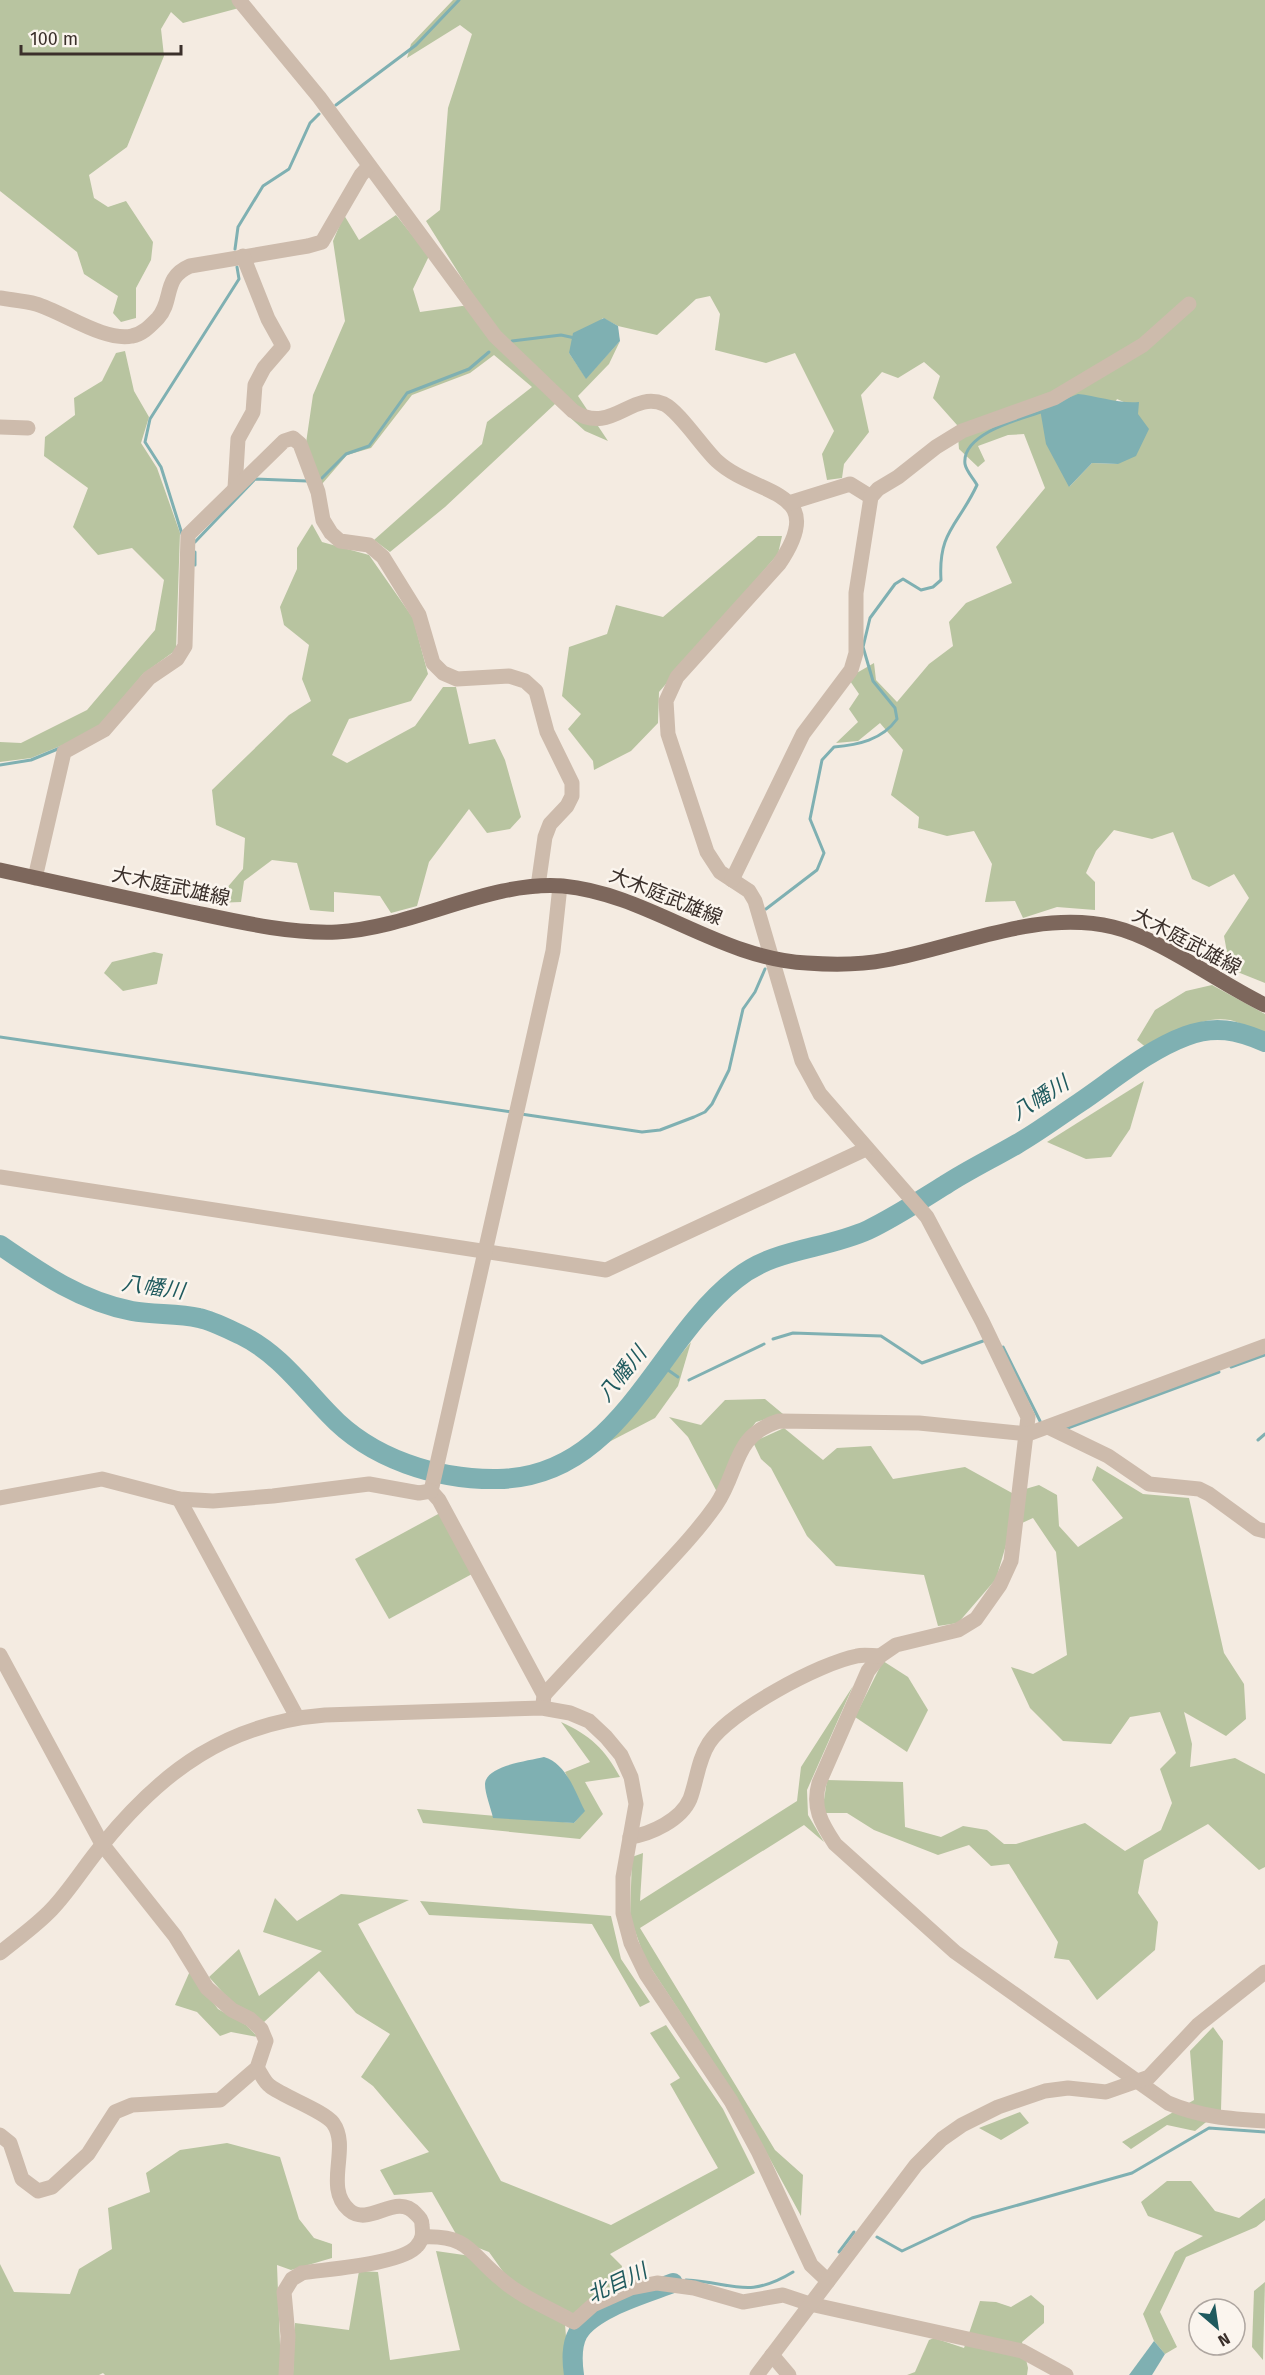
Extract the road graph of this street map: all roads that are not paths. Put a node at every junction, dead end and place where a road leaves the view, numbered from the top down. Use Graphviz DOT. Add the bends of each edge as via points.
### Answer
graph roads {
  1 [pos="239,0"];
  2 [pos="369,166"];
  3 [pos="243,256"];
  4 [pos="0,298"];
  5 [pos="1190,304"];
  6 [pos="0,427"];
  7 [pos="28,428"];
  8 [pos="235,488"];
  9 [pos="871,497"];
  10 [pos="789,503"];
  11 [pos="0,870"];
  12 [pos="35,878"];
  13 [pos="732,880"];
  14 [pos="538,886"];
  15 [pos="560,886"];
  16 [pos="772,957"];
  17 [pos="1265,1005"];
  18 [pos="866,1149"];
  19 [pos="0,1177"];
  20 [pos="486,1252"];
  21 [pos="1265,1346"];
  22 [pos="1048,1427"];
  23 [pos="1028,1434"];
  24 [pos="432,1488"];
  25 [pos="0,1498"];
  26 [pos="179,1500"];
  27 [pos="1265,1531"];
  28 [pos="0,1654"];
  29 [pos="880,1656"];
  30 [pos="543,1702"];
  31 [pos="297,1717"];
  32 [pos="630,1836"];
  33 [pos="102,1844"];
  34 [pos="0,1953"];
  35 [pos="1265,1972"];
  36 [pos="257,2068"];
  37 [pos="1139,2080"];
  38 [pos="1265,2121"];
  39 [pos="0,2135"];
  40 [pos="423,2237"];
  41 [pos="828,2281"];
  42 [pos="810,2304"];
  43 [pos="772,2355"];
  44 [pos="286,2375"];
  45 [pos="757,2375"];
  46 [pos="789,2375"];
  47 [pos="1066,2375"];
  1 -- 2 [label="street" via="319,97"];
  2 -- 3 [label="street" via="322,242"];
  2 -- 10 [label="street" via="495,336 573,411 585,419 600,420 647,402 664,404 718,462"];
  3 -- 4 [label="street" via="179,271 172,279 161,314 147,329 131,336 112,335 36,304"];
  3 -- 8 [label="street" via="283,346 255,385 253,412 238,439"];
  5 -- 9 [label="street" via="1143,345 1054,398 962,431"];
  6 -- 7 [label="street"];
  8 -- 12 [label="street" via="188,536 185,646 177,660 149,678 104,730 64,752"];
  8 -- 14 [label="street" via="284,441 293,438 300,444 318,492 323,520 331,533 340,540 369,545 383,557 419,615 433,663 457,679 509,676 525,681 536,691 541,718 572,783 567,806 550,824 545,837"];
  9 -- 10 [label="street" via="850,484"];
  9 -- 13 [label="street" via="856,593 856,653 851,670 803,734"];
  10 -- 13 [label="street" via="797,519 793,543 779,564 677,677 666,700 668,734 707,852 720,872"];
  11 -- 12 [label="main road, 大木庭武雄線"];
  12 -- 14 [label="main road, 大木庭武雄線" via="215,917 285,929 337,932 397,923"];
  13 -- 16 [label="street" via="749,891 755,901"];
  14 -- 15 [label="main road, 大木庭武雄線"];
  15 -- 16 [label="main road, 大木庭武雄線" via="600,891"];
  15 -- 20 [label="street" via="553,951"];
  16 -- 17 [label="main road, 大木庭武雄線" via="848,965 1028,927 1091,923 1147,939"];
  16 -- 18 [label="street" via="810,1079"];
  18 -- 20 [label="street" via="606,1270"];
  18 -- 23 [label="street" via="927,1217 1028,1417"];
  19 -- 20 [label="street"];
  20 -- 24 [label="street"];
  21 -- 22 [label="street"];
  22 -- 23 [label="street"];
  22 -- 27 [label="street" via="1108,1456 1149,1484 1199,1489"];
  23 -- 29 [label="street" via="1011,1561 1000,1585 976,1618 958,1630 896,1645"];
  23 -- 30 [label="street" via="919,1423 779,1422 762,1427 741,1449 725,1489 695,1532"];
  24 -- 26 [label="street" via="419,1493 369,1484 263,1497"];
  24 -- 30 [label="street"];
  25 -- 26 [label="street" via="102,1479"];
  26 -- 31 [label="street"];
  28 -- 33 [label="street"];
  29 -- 32 [label="street" via="858,1655 825,1667 752,1706 710,1742 682,1810 661,1827"];
  29 -- 37 [label="street" via="868,1671 819,1782 816,1810 824,1828 835,1844 955,1952"];
  30 -- 31 [label="street"];
  30 -- 32 [label="street" via="589,1721 621,1755 636,1803"];
  31 -- 33 [label="street" via="258,1728 182,1764 145,1794"];
  32 -- 41 [label="street" via="623,1877 623,1913 631,1943 646,1974 731,2101 811,2265"];
  33 -- 34 [label="street" via="51,1911"];
  33 -- 36 [label="street" via="175,1936 207,1988 231,2010 261,2029 266,2041"];
  35 -- 37 [label="street" via="1198,2025 1158,2070"];
  36 -- 39 [label="street" via="220,2100 132,2105 115,2112 88,2154 52,2187 38,2191 22,2179 10,2143"];
  36 -- 40 [label="street" via="268,2086 332,2121 339,2137 336,2178 341,2202 351,2212 365,2216 395,2205 410,2207 422,2220"];
  37 -- 38 [label="street" via="1168,2103 1191,2113 1218,2119"];
  37 -- 41 [label="street" via="1106,2092 1068,2088 1045,2091 962,2125 916,2165"];
  40 -- 42 [label="street" via="443,2236 471,2247 502,2280 574,2322 593,2305 631,2288 657,2283 694,2288 743,2302 783,2295"];
  40 -- 44 [label="street" via="415,2249 400,2257 302,2273 292,2279 284,2292"];
  41 -- 42 [label="street"];
  42 -- 43 [label="street"];
  42 -- 47 [label="street" via="1022,2351"];
  43 -- 45 [label="street"];
  43 -- 46 [label="street"];
}
